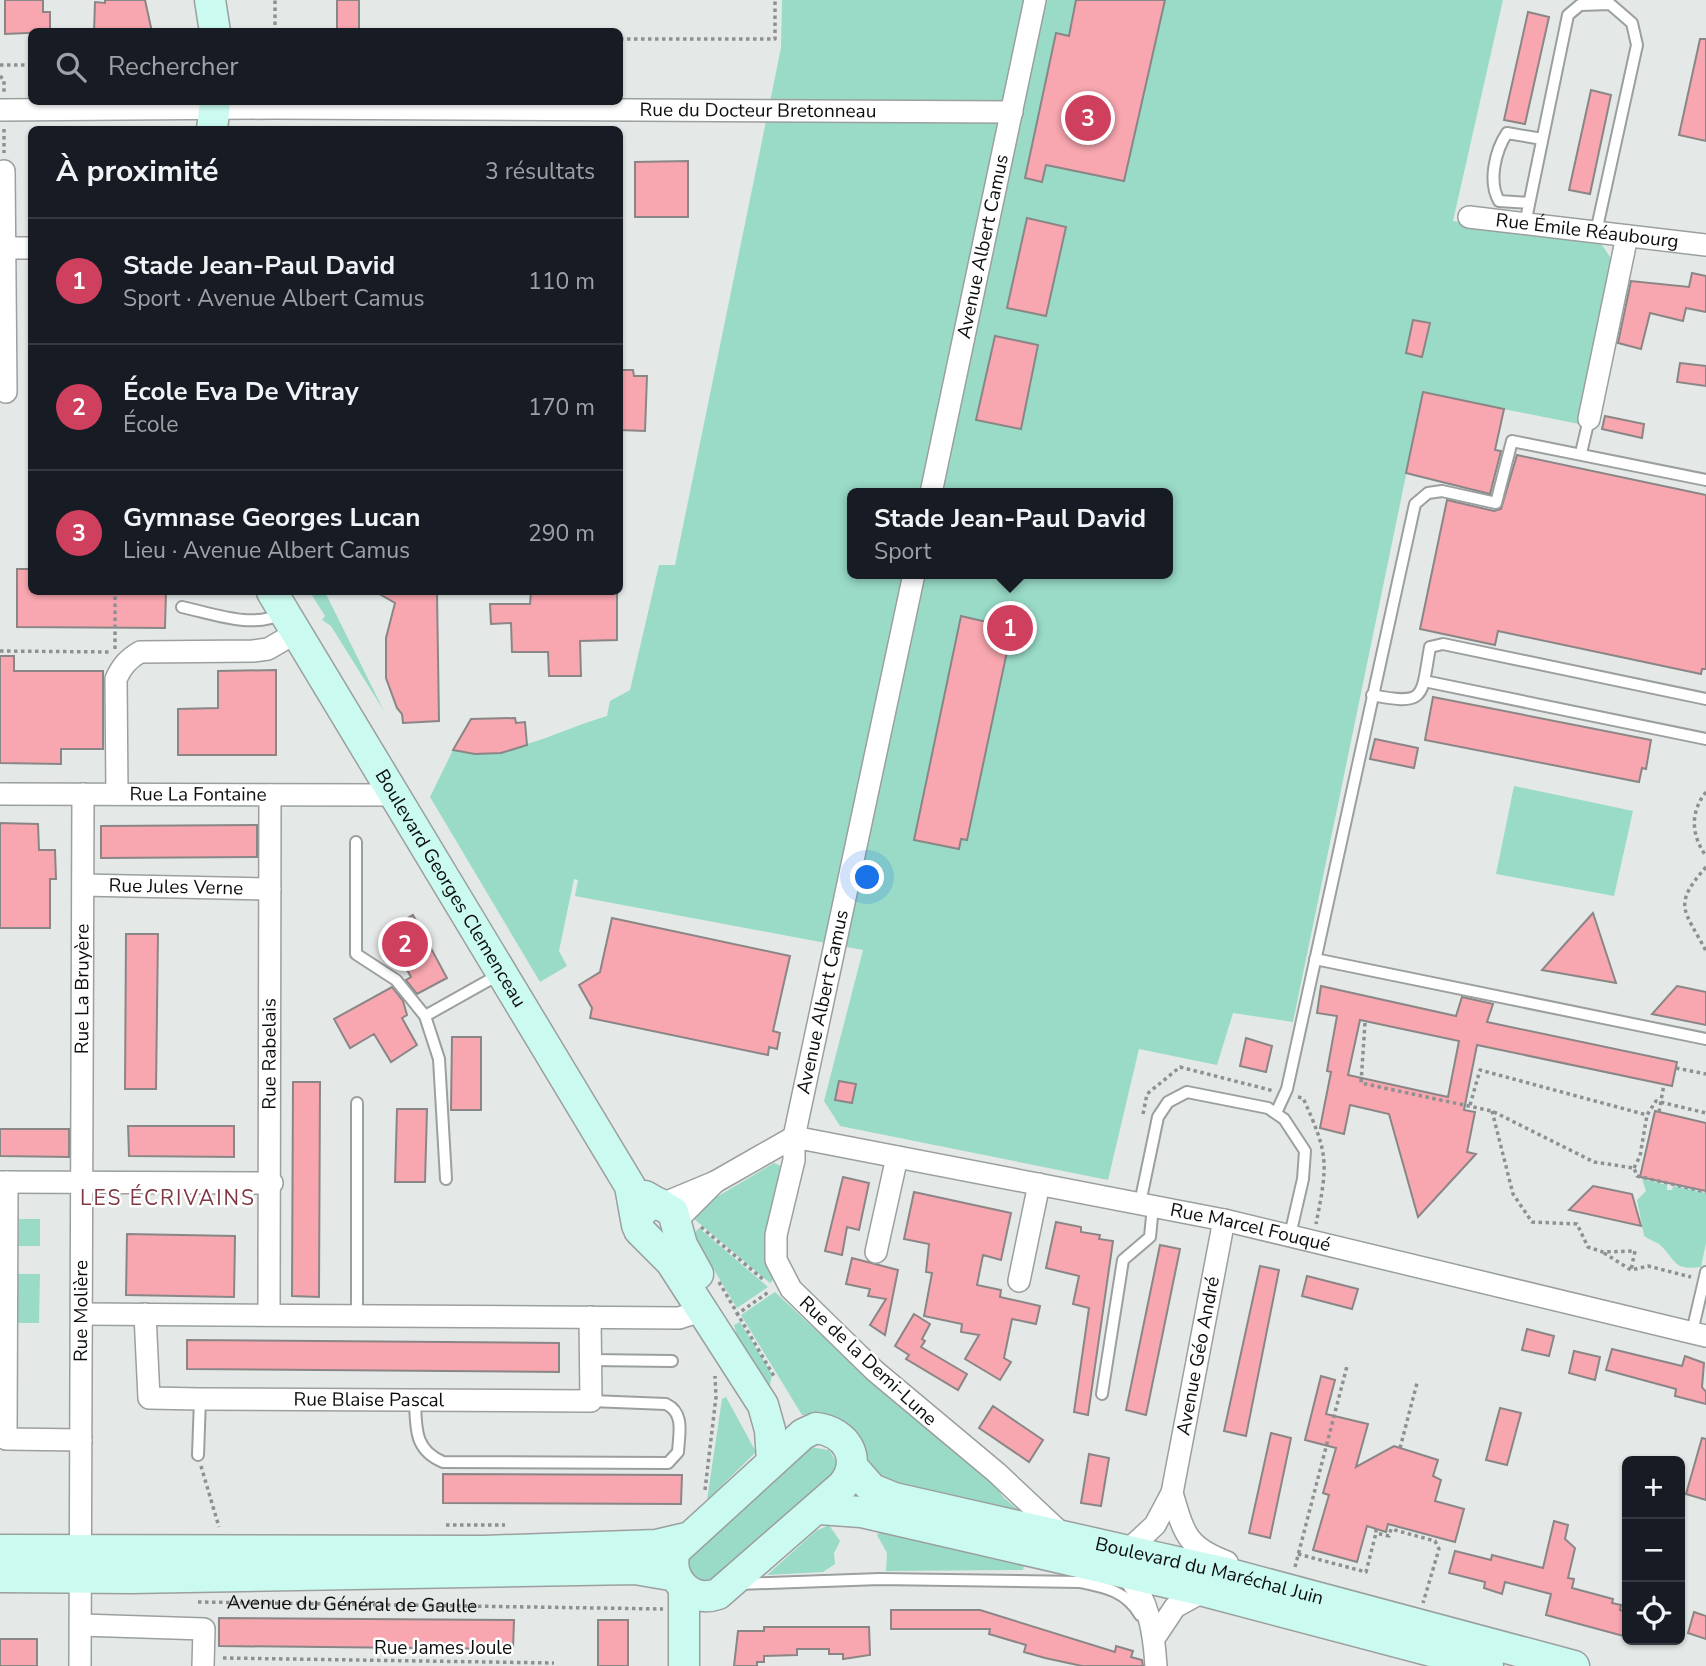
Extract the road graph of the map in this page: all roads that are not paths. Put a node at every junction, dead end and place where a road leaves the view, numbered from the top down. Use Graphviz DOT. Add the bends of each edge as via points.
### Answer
graph roads {
  1 [pos="190,0"];
  2 [pos="210,0"];
  3 [pos="1035,0"];
  4 [pos="194,28"];
  5 [pos="214,28"];
  6 [pos="0,110"];
  7 [pos="213,110"];
  8 [pos="1012,112"];
  9 [pos="620,119"];
  10 [pos="1542,138"];
  11 [pos="5,171"];
  12 [pos="1527,213"];
  13 [pos="1469,217"];
  14 [pos="1596,232"];
  15 [pos="1627,236"];
  16 [pos="1706,245"];
  17 [pos="5,248"];
  18 [pos="28,248"];
  19 [pos="6,392"];
  20 [pos="1589,419"];
  21 [pos="1581,453"];
  22 [pos="1706,480"];
  23 [pos="932,488"];
  24 [pos="913,579"];
  25 [pos="182,607"];
  26 [pos="284,612"];
  27 [pos="1424,681"];
  28 [pos="1372,695"];
  29 [pos="1706,699"];
  30 [pos="1706,739"];
  31 [pos="0,794"];
  32 [pos="83,794"];
  33 [pos="117,794"];
  34 [pos="270,795"];
  35 [pos="395,795"];
  36 [pos="355,842"];
  37 [pos="83,885"];
  38 [pos="270,889"];
  39 [pos="1315,959"];
  40 [pos="502,973"];
  41 [pos="425,1016"];
  42 [pos="1706,1038"];
  43 [pos="357,1103"];
  44 [pos="1276,1113"];
  45 [pos="794,1137"];
  46 [pos="897,1157"];
  47 [pos="446,1179"];
  48 [pos="82,1182"];
  49 [pos="272,1183"];
  50 [pos="1039,1184"];
  51 [pos="630,1185"];
  52 [pos="3,1193"];
  53 [pos="1147,1204"];
  54 [pos="673,1215"];
  55 [pos="1224,1220"];
  56 [pos="643,1233"];
  57 [pos="1290,1235"];
  58 [pos="876,1252"];
  59 [pos="1705,1277"];
  60 [pos="1019,1281"];
  61 [pos="82,1314"];
  62 [pos="145,1314"];
  63 [pos="269,1315"];
  64 [pos="357,1315"];
  65 [pos="713,1316"];
  66 [pos="590,1317"];
  67 [pos="1699,1334"];
  68 [pos="591,1360"];
  69 [pos="672,1361"];
  70 [pos="1102,1394"];
  71 [pos="200,1399"];
  72 [pos="415,1400"];
  73 [pos="592,1401"];
  74 [pos="763,1405"];
  75 [pos="813,1428"];
  76 [pos="81,1440"];
  77 [pos="198,1455"];
  78 [pos="772,1461"];
  79 [pos="852,1466"];
  80 [pos="1172,1493"];
  81 [pos="819,1509"];
  82 [pos="1064,1537"];
  83 [pos="686,1538"];
  84 [pos="0,1550"];
  85 [pos="1126,1562"];
  86 [pos="81,1564"];
  87 [pos="0,1577"];
  88 [pos="1275,1586"];
  89 [pos="722,1590"];
  90 [pos="1204,1591"];
  91 [pos="682,1592"];
  92 [pos="81,1625"];
  93 [pos="1153,1634"];
  94 [pos="203,1662"];
  95 [pos="80,1666"];
  96 [pos="685,1666"];
  97 [pos="1156,1666"];
  98 [pos="1488,1666"];
  99 [pos="1574,1666"];
  1 -- 4 [label="main road"];
  2 -- 5 [label="main road"];
  3 -- 8 [label="street, Avenue Albert Camus"];
  6 -- 7 [label="street, Rue du Docteur Bretonneau"];
  7 -- 9 [label="street, Rue du Docteur Bretonneau"];
  8 -- 9 [label="street, Rue du Docteur Bretonneau"];
  8 -- 23 [label="street, Avenue Albert Camus"];
  10 -- 12 [label="lane"];
  10 -- 12 [label="lane" via="1507,133 1499,145 1492,189 1499,201"];
  10 -- 14 [label="lane" via="1568,15 1580,5 1610,4 1632,23 1637,45"];
  11 -- 17 [label="street"];
  12 -- 13 [label="street, Rue Émile Réaubourg"];
  12 -- 14 [label="street, Rue Émile Réaubourg"];
  14 -- 15 [label="street, Rue Émile Réaubourg"];
  15 -- 16 [label="street, Rue Émile Réaubourg"];
  15 -- 20 [label="street"];
  17 -- 18 [label="street"];
  17 -- 19 [label="street"];
  20 -- 21 [label="lane"];
  21 -- 22 [label="lane"];
  21 -- 28 [label="lane" via="1512,441 1496,503 1442,491 1427,493 1415,504"];
  24 -- 45 [label="street, Avenue Albert Camus"];
  25 -- 26 [label="lane" via="232,618 271,620"];
  26 -- 33 [label="street" via="268,649 122,656 116,679"];
  26 -- 35 [label="main road, Boulevard Georges Clemenceau"];
  27 -- 28 [label="lane" via="1415,699 1403,702"];
  27 -- 29 [label="lane" via="1430,647 1443,644"];
  27 -- 30 [label="lane"];
  28 -- 39 [label="lane"];
  31 -- 32 [label="street, Rue La Fontaine"];
  32 -- 33 [label="street, Rue La Fontaine"];
  32 -- 37 [label="street, Rue La Bruyère"];
  33 -- 34 [label="street, Rue La Fontaine"];
  34 -- 35 [label="street, Rue La Fontaine"];
  34 -- 38 [label="street, Rue Rabelais"];
  35 -- 40 [label="main road, Boulevard Georges Clemenceau"];
  36 -- 41 [label="lane" via="356,954 396,980"];
  37 -- 38 [label="street, Rue Jules Verne"];
  37 -- 48 [label="street, Rue La Bruyère"];
  38 -- 49 [label="street, Rue Rabelais"];
  39 -- 42 [label="lane"];
  39 -- 44 [label="lane" via="1287,1089"];
  40 -- 41 [label="lane"];
  40 -- 51 [label="main road, Boulevard Georges Clemenceau"];
  41 -- 47 [label="lane" via="439,1059"];
  43 -- 64 [label="lane"];
  44 -- 53 [label="lane" via="1187,1092 1168,1102 1158,1117"];
  44 -- 57 [label="lane" via="1305,1151"];
  45 -- 46 [label="street, Rue Marcel Fouqué"];
  45 -- 54 [label="street" via="715,1182"];
  45 -- 82 [label="street, Rue de la Demi-Lune" via="794,1160 776,1236 776,1260 791,1289 875,1371 997,1473"];
  46 -- 50 [label="street, Rue Marcel Fouqué"];
  46 -- 58 [label="street"];
  48 -- 49 [label="street"];
  48 -- 52 [label="street"];
  48 -- 61 [label="street, Rue Molière"];
  49 -- 63 [label="street, Rue Rabelais"];
  50 -- 53 [label="street, Rue Marcel Fouqué"];
  50 -- 60 [label="street"];
  51 -- 54 [label="main road, Boulevard Georges Clemenceau"];
  51 -- 56 [label="main road, Boulevard Georges Clemenceau"];
  52 -- 76 [label="street" via="6,1439"];
  53 -- 55 [label="street, Rue Marcel Fouqué"];
  53 -- 70 [label="lane" via="1150,1237 1123,1260"];
  54 -- 56 [label="main road" via="664,1241"];
  54 -- 65 [label="main road"];
  55 -- 57 [label="street, Rue Marcel Fouqué"];
  55 -- 80 [label="street, Avenue Géo André"];
  56 -- 65 [label="main road"];
  57 -- 67 [label="street, Rue Marcel Fouqué"];
  59 -- 67 [label="lane"];
  61 -- 62 [label="street"];
  61 -- 76 [label="street, Rue Molière"];
  62 -- 63 [label="street"];
  62 -- 71 [label="street, Rue Blaise Pascal" via="149,1398"];
  63 -- 64 [label="street"];
  64 -- 66 [label="street"];
  65 -- 66 [label="street"];
  65 -- 74 [label="main road"];
  66 -- 68 [label="street"];
  68 -- 69 [label="lane"];
  68 -- 73 [label="street"];
  71 -- 72 [label="street, Rue Blaise Pascal"];
  71 -- 77 [label="lane"];
  72 -- 73 [label="street, Rue Blaise Pascal"];
  72 -- 73 [label="lane" via="417,1437 430,1456 443,1462 668,1463 678,1452 675,1409 666,1404"];
  74 -- 75 [label="main road" via="783,1420"];
  74 -- 78 [label="main road"];
  75 -- 78 [label="main road"];
  75 -- 79 [label="main road, Boulevard du Maréchal Juin" via="843,1439"];
  76 -- 86 [label="street, Rue Molière"];
  78 -- 83 [label="main road"];
  79 -- 81 [label="main road" via="843,1485"];
  79 -- 82 [label="main road, Boulevard du Maréchal Juin" via="879,1494"];
  80 -- 85 [label="street, Avenue Géo André" via="1155,1525"];
  80 -- 88 [label="street, Avenue Géo André" via="1182,1528 1193,1546"];
  81 -- 85 [label="main road, Boulevard du Maréchal Juin" via="861,1512"];
  81 -- 89 [label="main road"];
  82 -- 85 [label="main road, Boulevard du Maréchal Juin"];
  83 -- 86 [label="main road, Avenue du Général de Gaulle" via="656,1545"];
  83 -- 91 [label="main road" via="673,1555"];
  84 -- 86 [label="main road, Avenue du Général de Gaulle"];
  85 -- 88 [label="main road, Boulevard du Maréchal Juin"];
  85 -- 90 [label="main road, Boulevard du Maréchal Juin"];
  85 -- 93 [label="street"];
  86 -- 87 [label="main road, Avenue du Général de Gaulle"];
  86 -- 91 [label="main road, Avenue du Général de Gaulle" via="635,1569"];
  86 -- 92 [label="street, Rue Molière"];
  88 -- 99 [label="main road, Boulevard du Maréchal Juin"];
  89 -- 91 [label="main road" via="700,1597"];
  89 -- 93 [label="lane" via="880,1579 1080,1582 1123,1595"];
  89 -- 96 [label="main road" via="700,1624"];
  90 -- 93 [label="street" via="1175,1607"];
  90 -- 98 [label="main road, Boulevard du Maréchal Juin"];
  91 -- 96 [label="main road"];
  92 -- 94 [label="street" via="204,1629"];
  92 -- 95 [label="street, Rue Molière"];
  93 -- 97 [label="street"];
}
